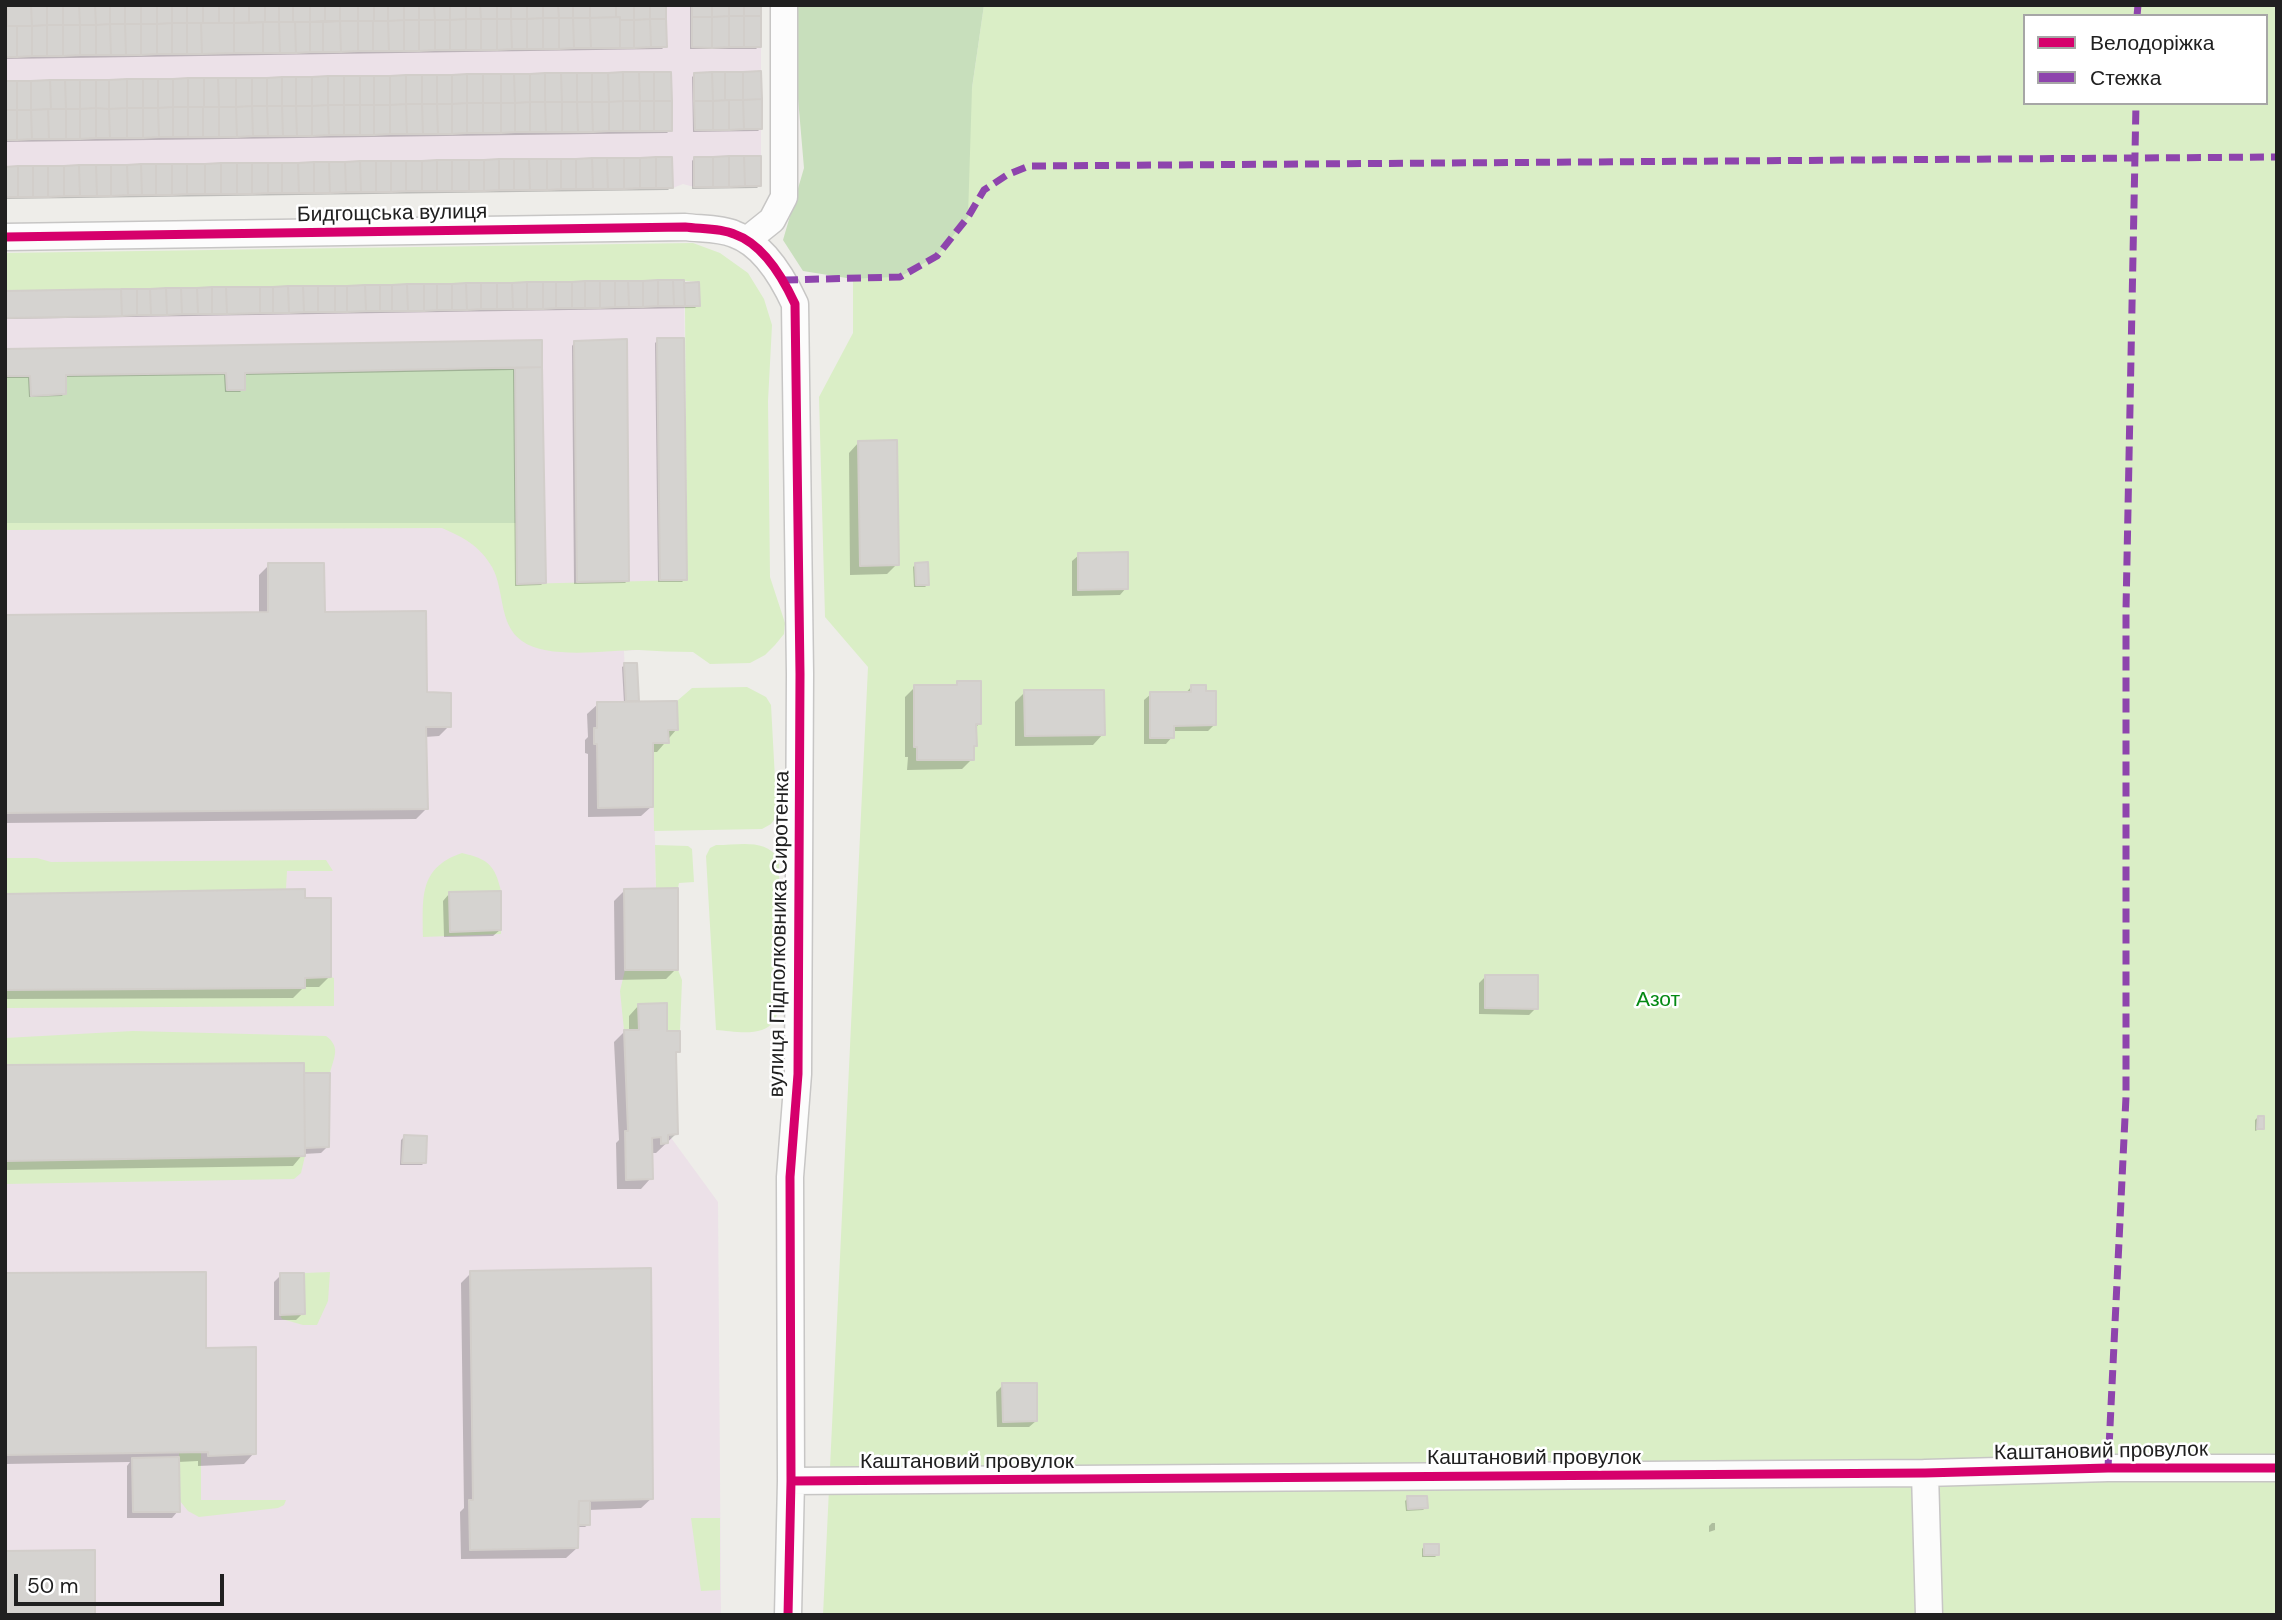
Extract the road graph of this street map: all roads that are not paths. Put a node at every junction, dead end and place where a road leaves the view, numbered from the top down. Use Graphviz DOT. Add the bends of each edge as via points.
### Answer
graph roads {
  1 [pos="784,5"];
  2 [pos="5,237"];
  3 [pos="747,240"];
  4 [pos="769,262"];
  5 [pos="2277,1468"];
  6 [pos="1925,1473"];
  7 [pos="791,1480"];
  8 [pos="788,1615"];
  9 [pos="1929,1615"];
  1 -- 3 [label="street" via="783,197 772,220"];
  2 -- 3 [label="street, Бидгощська вулиця" via="685,228 732,232"];
  3 -- 4 [label="street, Бидгощська вулиця"];
  4 -- 7 [label="street, вулиця Підполковника Сиротенка" via="795,304 800,674 798,1074 790,1177"];
  5 -- 6 [label="street, Каштановий провулок"];
  6 -- 7 [label="street, Каштановий провулок"];
  6 -- 9 [label="street"];
  7 -- 8 [label="street, вулиця Підполковника Сиротенка"];
}
